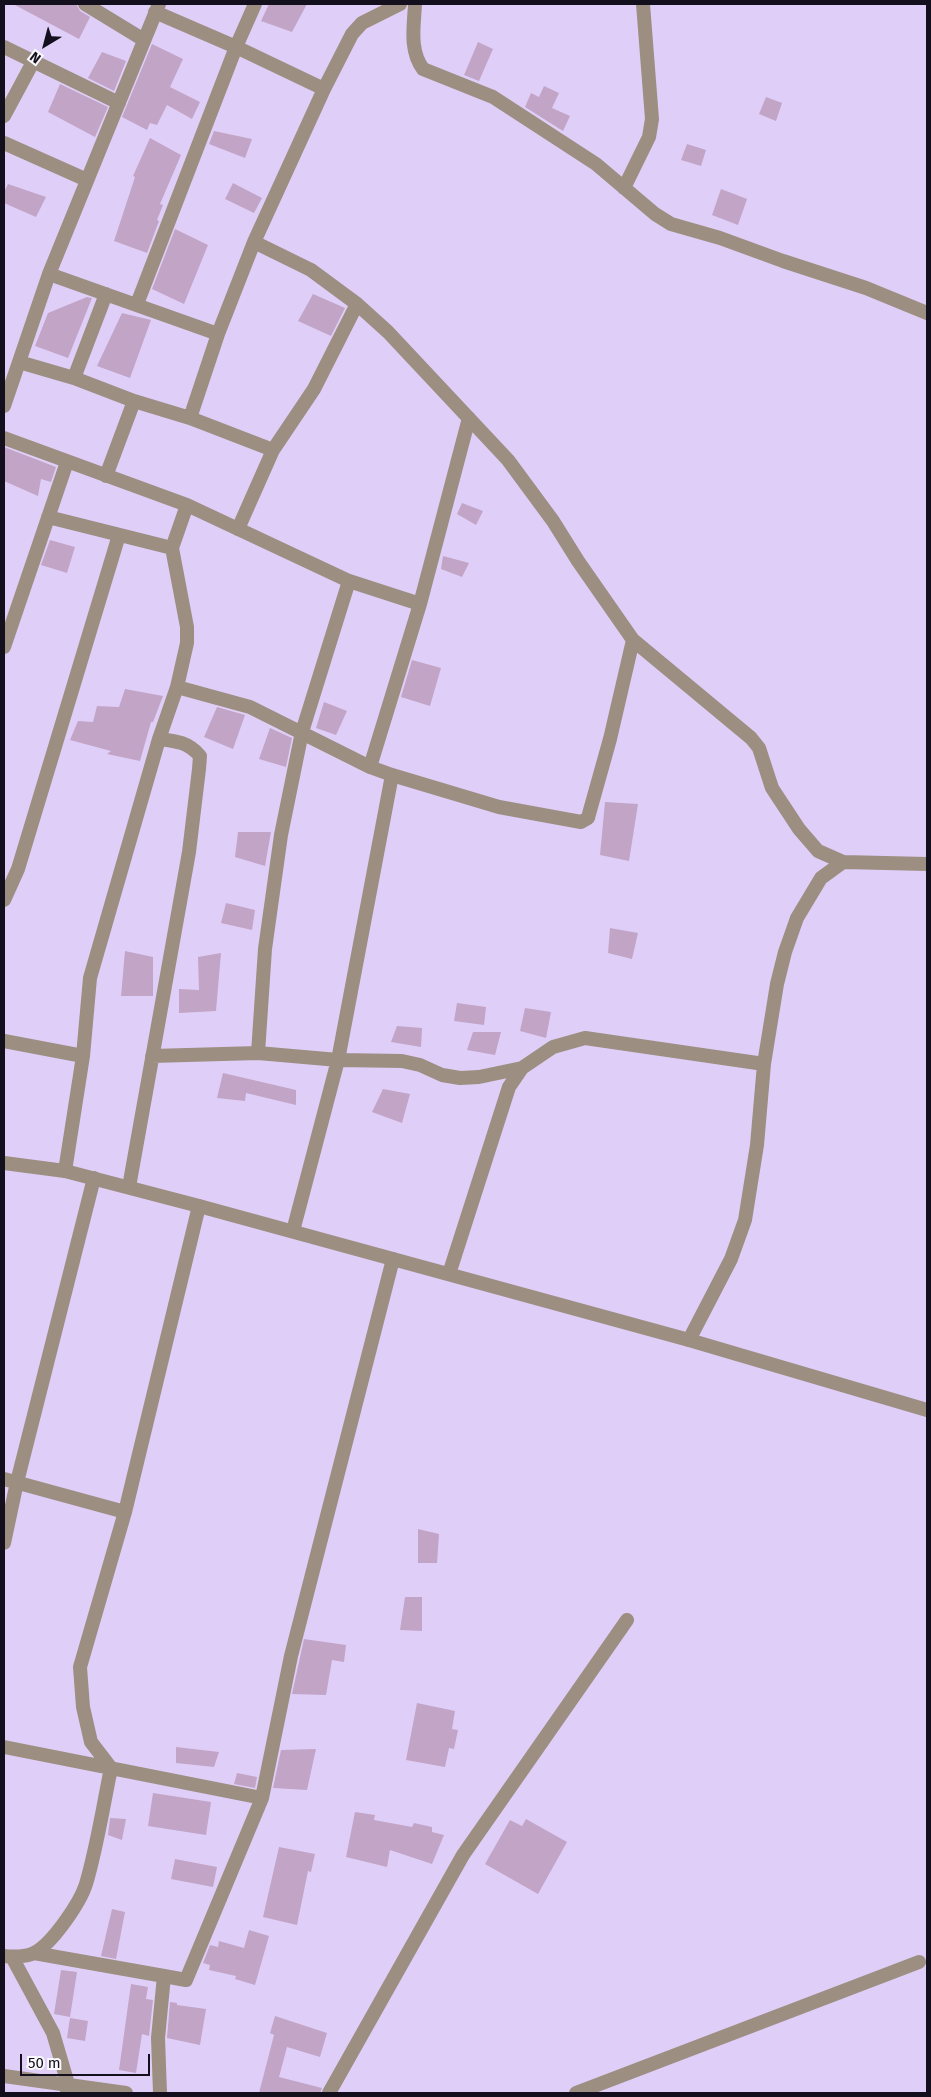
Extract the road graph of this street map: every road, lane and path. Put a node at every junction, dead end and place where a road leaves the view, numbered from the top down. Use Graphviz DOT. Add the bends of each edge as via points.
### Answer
graph roads {
  1 [pos="85,4"];
  2 [pos="255,4"];
  3 [pos="400,4"];
  4 [pos="414,4"];
  5 [pos="643,4"];
  6 [pos="157,8"];
  7 [pos="144,40"];
  8 [pos="4,47"];
  9 [pos="236,47"];
  10 [pos="33,62"];
  11 [pos="324,90"];
  12 [pos="119,103"];
  13 [pos="4,116"];
  14 [pos="4,143"];
  15 [pos="87,180"];
  16 [pos="624,188"];
  17 [pos="254,242"];
  18 [pos="49,274"];
  19 [pos="106,294"];
  20 [pos="137,304"];
  21 [pos="357,304"];
  22 [pos="927,313"];
  23 [pos="218,334"];
  24 [pos="19,362"];
  25 [pos="74,378"];
  26 [pos="134,401"];
  27 [pos="4,406"];
  28 [pos="190,418"];
  29 [pos="469,418"];
  30 [pos="4,438"];
  31 [pos="273,450"];
  32 [pos="66,462"];
  33 [pos="106,476"];
  34 [pos="187,505"];
  35 [pos="48,517"];
  36 [pos="238,529"];
  37 [pos="119,535"];
  38 [pos="172,548"];
  39 [pos="348,581"];
  40 [pos="420,604"];
  41 [pos="633,640"];
  42 [pos="4,647"];
  43 [pos="177,687"];
  44 [pos="302,732"];
  45 [pos="159,739"];
  46 [pos="370,767"];
  47 [pos="392,775"];
  48 [pos="818,851"];
  49 [pos="843,862"];
  50 [pos="927,864"];
  51 [pos="821,878"];
  52 [pos="4,900"];
  53 [pos="4,1041"];
  54 [pos="258,1053"];
  55 [pos="83,1056"];
  56 [pos="152,1056"];
  57 [pos="338,1060"];
  58 [pos="764,1064"];
  59 [pos="522,1068"];
  60 [pos="4,1163"];
  61 [pos="65,1171"];
  62 [pos="94,1178"];
  63 [pos="129,1187"];
  64 [pos="199,1206"];
  65 [pos="293,1231"];
  66 [pos="393,1259"];
  67 [pos="449,1274"];
  68 [pos="689,1340"];
  69 [pos="927,1410"];
  70 [pos="10,1481"];
  71 [pos="125,1512"];
  72 [pos="4,1543"];
  73 [pos="627,1620"];
  74 [pos="4,1747"];
  75 [pos="111,1768"];
  76 [pos="262,1798"];
  77 [pos="34,1953"];
  78 [pos="8,1956"];
  79 [pos="919,1962"];
  80 [pos="164,1976"];
  81 [pos="4,2076"];
  82 [pos="67,2089"];
  83 [pos="126,2093"];
  84 [pos="160,2093"];
  85 [pos="329,2093"];
  86 [pos="576,2093"];
  1 -- 7 [label="street"];
  2 -- 9 [label="street"];
  3 -- 11 [label="street" via="373,16 357,28"];
  4 -- 16 [label="street" via="414,48 416,60 424,69 493,97 596,164"];
  5 -- 16 [label="street" via="652,119 649,137"];
  6 -- 7 [label="street"];
  6 -- 9 [label="street"];
  7 -- 12 [label="street"];
  8 -- 10 [label="street"];
  9 -- 11 [label="street"];
  9 -- 20 [label="street"];
  10 -- 12 [label="street"];
  10 -- 13 [label="street"];
  11 -- 17 [label="street"];
  12 -- 15 [label="street"];
  14 -- 15 [label="street"];
  15 -- 18 [label="street"];
  16 -- 22 [label="street" via="671,224 866,288"];
  17 -- 21 [label="street" via="311,270"];
  17 -- 23 [label="street"];
  18 -- 19 [label="street"];
  18 -- 24 [label="street"];
  19 -- 20 [label="street"];
  19 -- 25 [label="street"];
  20 -- 23 [label="street"];
  21 -- 29 [label="street"];
  21 -- 31 [label="street" via="314,389"];
  23 -- 28 [label="street"];
  24 -- 25 [label="street"];
  24 -- 27 [label="street"];
  25 -- 26 [label="street"];
  26 -- 28 [label="street"];
  26 -- 33 [label="street"];
  28 -- 31 [label="street"];
  29 -- 40 [label="street"];
  29 -- 41 [label="street" via="526,483"];
  30 -- 32 [label="street"];
  31 -- 36 [label="street"];
  32 -- 33 [label="street"];
  32 -- 35 [label="street"];
  33 -- 34 [label="street"];
  34 -- 36 [label="street"];
  34 -- 38 [label="street"];
  35 -- 37 [label="street"];
  35 -- 42 [label="street"];
  36 -- 39 [label="street"];
  37 -- 38 [label="street"];
  37 -- 52 [label="street" via="18,869"];
  38 -- 43 [label="street" via="187,627"];
  39 -- 40 [label="street"];
  39 -- 44 [label="street"];
  40 -- 46 [label="street"];
  41 -- 47 [label="street" via="610,739 589,814 584,821 499,807"];
  41 -- 48 [label="street" via="751,738 759,748 772,788 783,807"];
  43 -- 44 [label="street" via="250,707"];
  43 -- 45 [label="street"];
  44 -- 46 [label="street"];
  44 -- 54 [label="street" via="281,835 265,949"];
  45 -- 55 [label="street" via="90,978"];
  45 -- 56 [label="street" via="182,742 200,756 189,852"];
  46 -- 47 [label="street"];
  47 -- 57 [label="street"];
  48 -- 49 [label="street"];
  48 -- 51 [label="street"];
  49 -- 50 [label="street"];
  49 -- 51 [label="street"];
  51 -- 58 [label="street" via="797,918 785,952"];
  53 -- 55 [label="street"];
  54 -- 56 [label="street"];
  54 -- 57 [label="street"];
  55 -- 61 [label="street"];
  56 -- 63 [label="street"];
  57 -- 59 [label="street" via="402,1061 460,1078"];
  57 -- 65 [label="street"];
  58 -- 59 [label="street" via="585,1038 553,1047"];
  58 -- 68 [label="street" via="757,1145 745,1220 730,1259"];
  59 -- 67 [label="street" via="509,1087"];
  60 -- 61 [label="street"];
  61 -- 62 [label="street"];
  62 -- 63 [label="street"];
  62 -- 70 [label="street"];
  63 -- 64 [label="street"];
  64 -- 65 [label="street"];
  64 -- 71 [label="street"];
  65 -- 66 [label="street"];
  66 -- 67 [label="street"];
  66 -- 76 [label="street" via="291,1656"];
  67 -- 68 [label="street"];
  68 -- 69 [label="street"];
  70 -- 71 [label="street"];
  70 -- 72 [label="street"];
  71 -- 75 [label="street" via="80,1667 83,1707 91,1742"];
  73 -- 85 [label="street" via="463,1855"];
  74 -- 75 [label="street"];
  75 -- 76 [label="street"];
  75 -- 77 [label="street" via="86,1886 58,1931"];
  76 -- 80 [label="street" via="186,1980"];
  77 -- 78 [label="street"];
  77 -- 80 [label="street"];
  78 -- 82 [label="street" via="53,2033"];
  79 -- 86 [label="street"];
  80 -- 84 [label="street" via="158,2038"];
  81 -- 82 [label="street"];
  82 -- 83 [label="street"];
}
